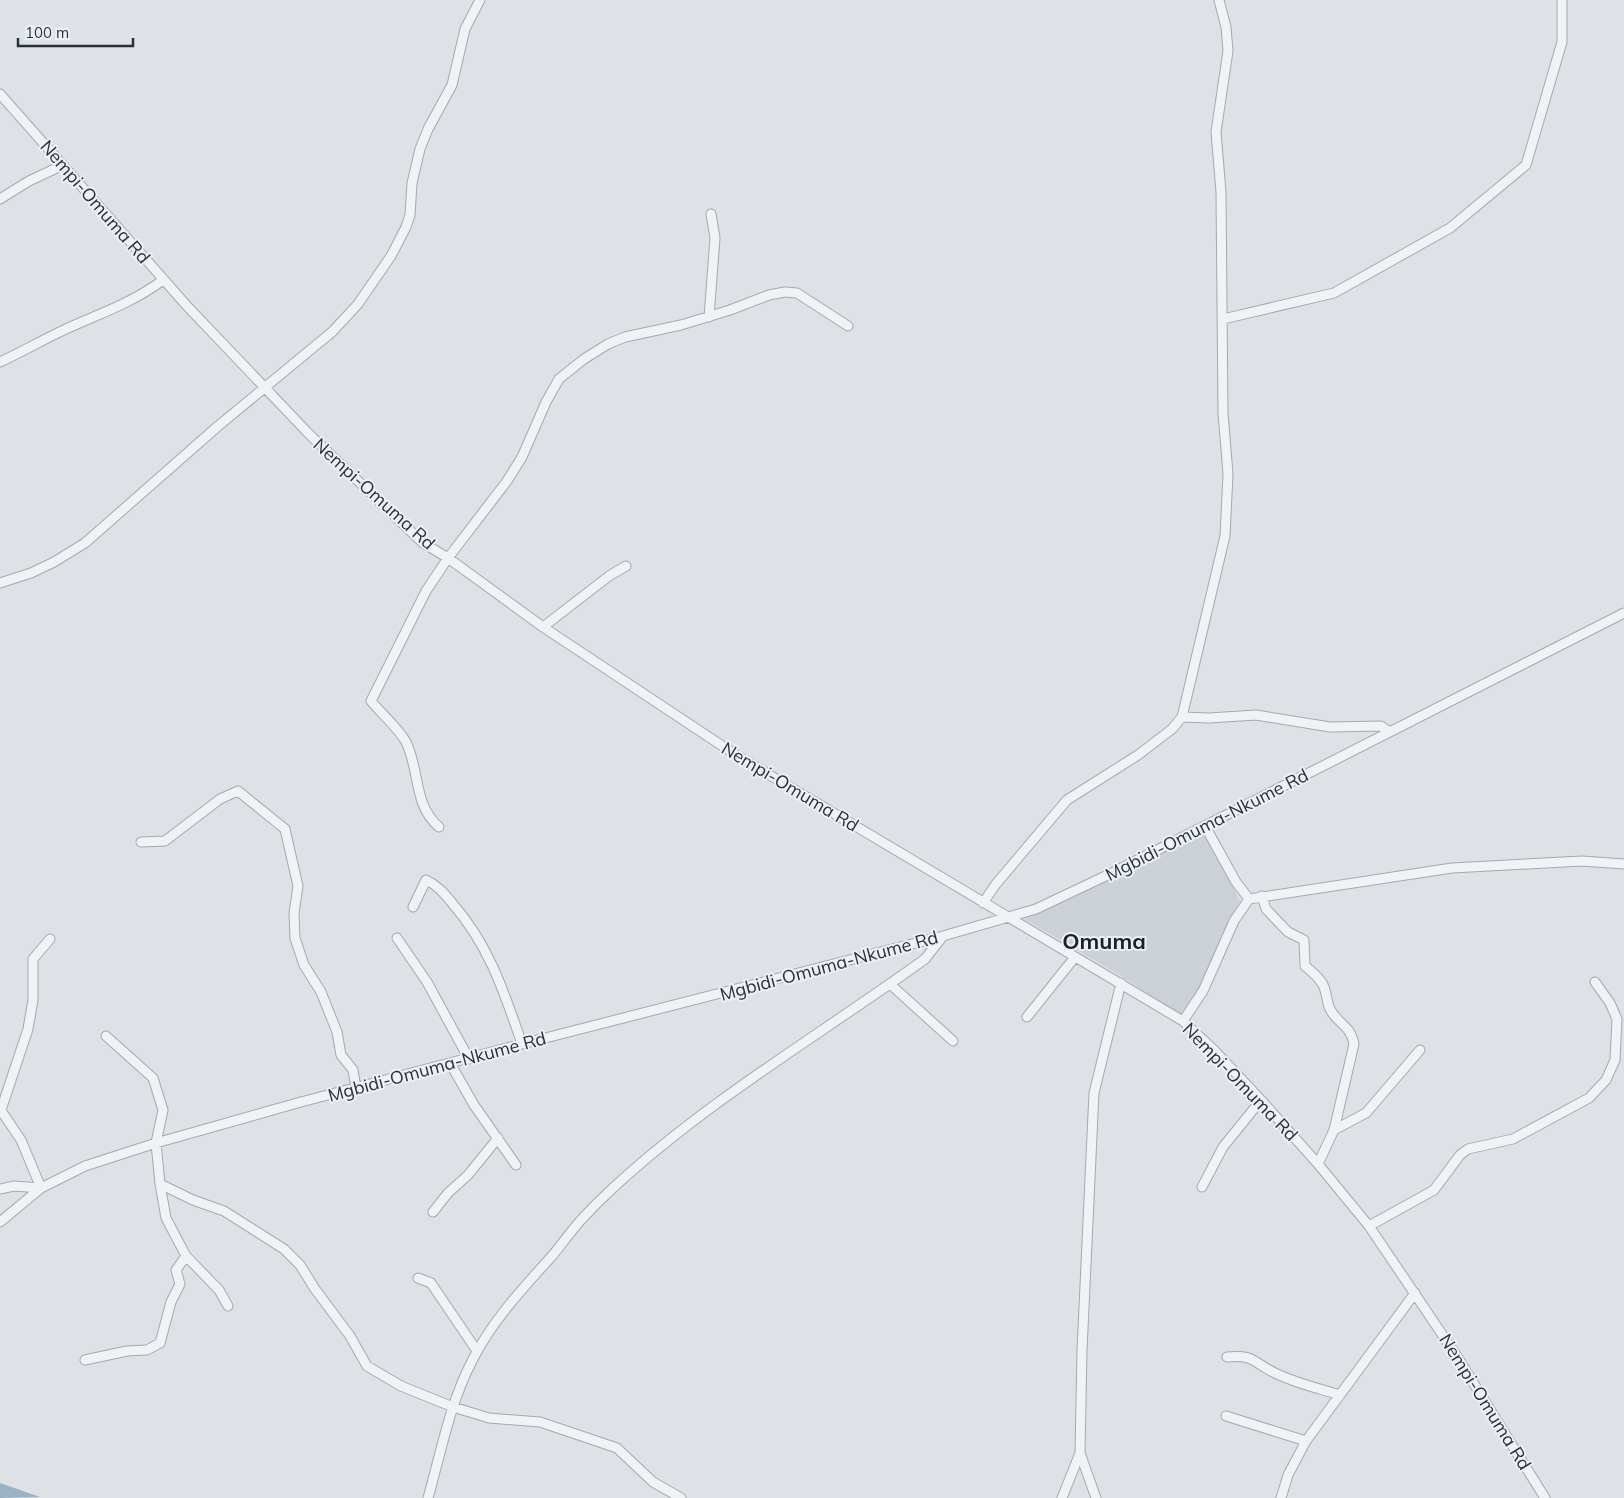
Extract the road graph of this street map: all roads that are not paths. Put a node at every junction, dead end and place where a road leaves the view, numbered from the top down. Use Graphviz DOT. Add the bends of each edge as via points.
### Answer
graph roads {
  1 [pos="480,0"];
  2 [pos="1219,0"];
  3 [pos="1562,0"];
  4 [pos="0,94"];
  5 [pos="63,165"];
  6 [pos="0,199"];
  7 [pos="711,214"];
  8 [pos="163,280"];
  9 [pos="709,317"];
  10 [pos="1223,319"];
  11 [pos="848,326"];
  12 [pos="0,362"];
  13 [pos="264,388"];
  14 [pos="448,558"];
  15 [pos="626,566"];
  16 [pos="0,583"];
  17 [pos="1624,613"];
  18 [pos="543,627"];
  19 [pos="1182,717"];
  20 [pos="1390,732"];
  21 [pos="1205,826"];
  22 [pos="438,827"];
  23 [pos="141,842"];
  24 [pos="1624,864"];
  25 [pos="1262,896"];
  26 [pos="1249,899"];
  27 [pos="983,903"];
  28 [pos="413,907"];
  29 [pos="1009,917"];
  30 [pos="944,936"];
  31 [pos="397,938"];
  32 [pos="50,939"];
  33 [pos="1075,957"];
  34 [pos="1596,982"];
  35 [pos="1121,983"];
  36 [pos="890,984"];
  37 [pos="1027,1017"];
  38 [pos="1183,1021"];
  39 [pos="106,1036"];
  40 [pos="954,1041"];
  41 [pos="522,1044"];
  42 [pos="1420,1050"];
  43 [pos="469,1058"];
  44 [pos="450,1063"];
  45 [pos="356,1088"];
  46 [pos="1261,1100"];
  47 [pos="1,1109"];
  48 [pos="1334,1130"];
  49 [pos="498,1138"];
  50 [pos="156,1143"];
  51 [pos="1318,1164"];
  52 [pos="516,1165"];
  53 [pos="160,1184"];
  54 [pos="1202,1187"];
  55 [pos="41,1188"];
  56 [pos="0,1189"];
  57 [pos="433,1212"];
  58 [pos="0,1222"];
  59 [pos="1369,1226"];
  60 [pos="186,1256"];
  61 [pos="418,1278"];
  62 [pos="1415,1293"];
  63 [pos="228,1306"];
  64 [pos="477,1351"];
  65 [pos="1227,1357"];
  66 [pos="85,1360"];
  67 [pos="1340,1395"];
  68 [pos="453,1407"];
  69 [pos="1226,1416"];
  70 [pos="1306,1442"];
  71 [pos="1080,1453"];
  72 [pos="428,1498"];
  73 [pos="681,1498"];
  74 [pos="1062,1498"];
  75 [pos="1096,1498"];
  76 [pos="1281,1498"];
  77 [pos="1545,1498"];
  1 -- 13 [label="street" via="465,29 452,85 423,139 412,183 410,215 391,256 358,304 332,332"];
  2 -- 10 [label="street" via="1228,51 1216,132 1221,192"];
  3 -- 10 [label="street" via="1562,42 1526,165 1450,228 1334,293"];
  4 -- 5 [label="street, Nempi-Omuma Rd"];
  5 -- 6 [label="street"];
  5 -- 8 [label="street, Nempi-Omuma Rd"];
  7 -- 9 [label="street" via="715,238"];
  8 -- 12 [label="street" via="144,294"];
  8 -- 13 [label="street, Nempi-Omuma Rd"];
  9 -- 11 [label="street" via="785,292 797,293"];
  9 -- 14 [label="street" via="608,344 559,379 507,482"];
  10 -- 19 [label="street" via="1223,413 1228,474 1225,536"];
  13 -- 14 [label="street, Nempi-Omuma Rd" via="423,543"];
  13 -- 16 [label="street" via="85,543 54,562"];
  14 -- 18 [label="street, Nempi-Omuma Rd"];
  14 -- 22 [label="street" via="426,591 371,701 406,741 420,795 429,818"];
  15 -- 18 [label="street"];
  17 -- 20 [label="street, Mgbidi-Omuma-Nkume Rd"];
  18 -- 27 [label="street, Nempi-Omuma Rd" via="736,756"];
  19 -- 20 [label="street" via="1256,715 1330,727 1381,726"];
  19 -- 27 [label="street" via="1172,730 1138,756 1067,800"];
  20 -- 21 [label="street, Mgbidi-Omuma-Nkume Rd"];
  21 -- 26 [label="street"];
  21 -- 29 [label="street, Mgbidi-Omuma-Nkume Rd" via="1071,893"];
  23 -- 45 [label="street" via="165,841 220,799 238,791 285,829 298,886 295,938 304,965 321,992 334,1024 341,1055 353,1070"];
  24 -- 25 [label="street" via="1582,861 1452,868"];
  25 -- 26 [label="street"];
  25 -- 48 [label="street" via="1266,909 1288,932 1304,940 1305,966 1325,988 1330,1009 1337,1020 1352,1034 1354,1044"];
  26 -- 38 [label="street" via="1234,922 1203,991"];
  27 -- 29 [label="street, Nempi-Omuma Rd"];
  28 -- 41 [label="street" via="426,880 436,885 467,919 492,963"];
  29 -- 30 [label="street, Mgbidi-Omuma-Nkume Rd"];
  29 -- 33 [label="street, Nempi-Omuma Rd"];
  30 -- 36 [label="street" via="925,959"];
  30 -- 41 [label="street, Mgbidi-Omuma-Nkume Rd"];
  31 -- 43 [label="street" via="427,982"];
  32 -- 47 [label="street" via="33,959 33,1000 28,1030"];
  33 -- 35 [label="street, Nempi-Omuma Rd"];
  33 -- 37 [label="street"];
  34 -- 59 [label="street" via="1617,1020 1615,1060 1606,1080 1595,1092 1513,1139 1468,1149 1434,1190"];
  35 -- 38 [label="street, Nempi-Omuma Rd"];
  35 -- 71 [label="street" via="1094,1092"];
  36 -- 40 [label="street"];
  36 -- 64 [label="street" via="715,1104 613,1188 522,1289"];
  38 -- 46 [label="street, Nempi-Omuma Rd"];
  39 -- 50 [label="street" via="153,1078 163,1110"];
  41 -- 43 [label="street, Mgbidi-Omuma-Nkume Rd"];
  42 -- 48 [label="street" via="1366,1113"];
  43 -- 44 [label="street, Mgbidi-Omuma-Nkume Rd"];
  44 -- 45 [label="street, Mgbidi-Omuma-Nkume Rd"];
  44 -- 49 [label="street"];
  45 -- 50 [label="street, Mgbidi-Omuma-Nkume Rd"];
  46 -- 51 [label="street, Nempi-Omuma Rd"];
  46 -- 54 [label="street" via="1223,1147"];
  47 -- 55 [label="street" via="21,1140"];
  48 -- 51 [label="street"];
  49 -- 52 [label="street"];
  49 -- 57 [label="street" via="468,1176"];
  50 -- 53 [label="street"];
  50 -- 55 [label="street, Mgbidi-Omuma-Nkume Rd" via="85,1166"];
  51 -- 59 [label="street, Nempi-Omuma Rd"];
  53 -- 60 [label="street" via="166,1218"];
  53 -- 68 [label="street" via="224,1211 284,1249 350,1336 367,1366 401,1386"];
  55 -- 56 [label="street" via="14,1186"];
  55 -- 58 [label="street, Mgbidi-Omuma-Nkume Rd"];
  59 -- 62 [label="street, Nempi-Omuma Rd"];
  60 -- 63 [label="street" via="219,1290"];
  60 -- 66 [label="street" via="176,1270 180,1284 171,1302 160,1343 147,1350 128,1350"];
  61 -- 64 [label="street" via="431,1283"];
  62 -- 67 [label="street"];
  62 -- 77 [label="street, Nempi-Omuma Rd"];
  64 -- 68 [label="street"];
  65 -- 67 [label="street" via="1252,1358 1273,1372"];
  67 -- 70 [label="street"];
  68 -- 72 [label="street"];
  68 -- 73 [label="street" via="490,1418 540,1422 617,1448 652,1482"];
  69 -- 70 [label="street"];
  70 -- 76 [label="street" via="1288,1475"];
  71 -- 74 [label="street"];
  71 -- 75 [label="street"];
}
